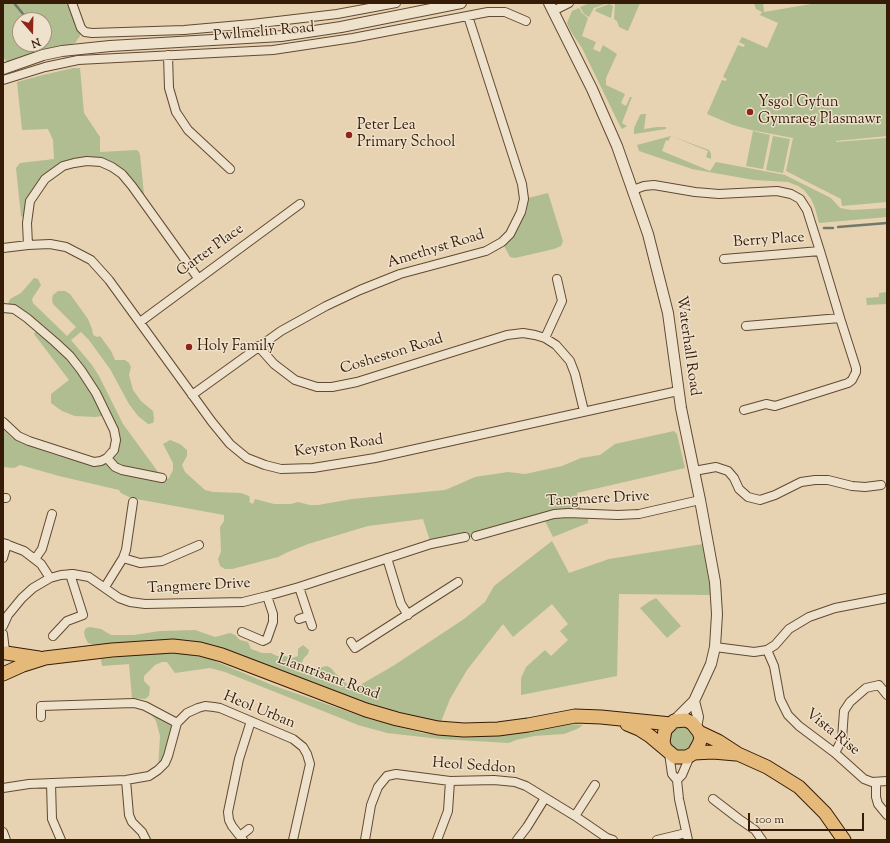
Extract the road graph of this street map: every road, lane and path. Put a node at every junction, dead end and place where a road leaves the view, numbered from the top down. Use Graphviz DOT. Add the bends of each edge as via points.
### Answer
graph roads {
  1 [pos="72,3"];
  2 [pos="396,3"];
  3 [pos="460,3"];
  4 [pos="569,3"];
  5 [pos="363,6"];
  6 [pos="551,7"];
  7 [pos="425,10"];
  8 [pos="468,16"];
  9 [pos="526,21"];
  10 [pos="427,23"];
  11 [pos="110,32"];
  12 [pos="186,42"];
  13 [pos="110,46"];
  14 [pos="186,54"];
  15 [pos="168,55"];
  16 [pos="4,67"];
  17 [pos="3,80"];
  18 [pos="230,169"];
  19 [pos="634,190"];
  20 [pos="300,204"];
  21 [pos="28,245"];
  22 [pos="3,248"];
  23 [pos="820,251"];
  24 [pos="724,259"];
  25 [pos="198,278"];
  26 [pos="557,279"];
  27 [pos="3,308"];
  28 [pos="840,318"];
  29 [pos="140,322"];
  30 [pos="746,326"];
  31 [pos="545,338"];
  32 [pos="258,346"];
  33 [pos="678,391"];
  34 [pos="192,395"];
  35 [pos="744,410"];
  36 [pos="584,411"];
  37 [pos="3,422"];
  38 [pos="107,458"];
  39 [pos="694,471"];
  40 [pos="162,478"];
  41 [pos="881,485"];
  42 [pos="700,500"];
  43 [pos="133,502"];
  44 [pos="52,514"];
  45 [pos="476,536"];
  46 [pos="466,537"];
  47 [pos="5,543"];
  48 [pos="199,545"];
  49 [pos="3,558"];
  50 [pos="122,558"];
  51 [pos="387,558"];
  52 [pos="35,559"];
  53 [pos="70,574"];
  54 [pos="50,578"];
  55 [pos="445,580"];
  56 [pos="458,582"];
  57 [pos="105,587"];
  58 [pos="299,587"];
  59 [pos="449,589"];
  60 [pos="266,596"];
  61 [pos="887,598"];
  62 [pos="408,615"];
  63 [pos="308,616"];
  64 [pos="299,619"];
  65 [pos="3,626"];
  66 [pos="312,626"];
  67 [pos="242,632"];
  68 [pos="3,634"];
  69 [pos="53,636"];
  70 [pos="351,642"];
  71 [pos="715,647"];
  72 [pos="767,650"];
  73 [pos="4,652"];
  74 [pos="45,658"];
  75 [pos="3,674"];
  76 [pos="887,694"];
  77 [pos="694,701"];
  78 [pos="41,717"];
  79 [pos="601,717"];
  80 [pos="251,721"];
  81 [pos="177,723"];
  82 [pos="672,723"];
  83 [pos="698,730"];
  84 [pos="667,750"];
  85 [pos="835,753"];
  86 [pos="692,754"];
  87 [pos="738,754"];
  88 [pos="126,780"];
  89 [pos="676,780"];
  90 [pos="450,781"];
  91 [pos="887,781"];
  92 [pos="51,783"];
  93 [pos="876,783"];
  94 [pos="595,785"];
  95 [pos="3,788"];
  96 [pos="589,794"];
  97 [pos="545,798"];
  98 [pos="597,799"];
  99 [pos="713,799"];
  100 [pos="575,816"];
  101 [pos="887,816"];
  102 [pos="249,829"];
  103 [pos="3,832"];
  104 [pos="687,836"];
  105 [pos="242,838"];
  106 [pos="609,839"];
  107 [pos="6,840"];
  108 [pos="61,840"];
  109 [pos="146,840"];
  110 [pos="293,840"];
  111 [pos="365,840"];
  112 [pos="437,840"];
  113 [pos="517,840"];
  114 [pos="657,840"];
  115 [pos="762,840"];
  116 [pos="844,840"];
  1 -- 11 [label="street, Pwllmelin Road" via="81,28 85,32"];
  2 -- 5 [label="street, Pwllmelin Road"];
  3 -- 7 [label="street, Pwllmelin Road"];
  4 -- 6 [label="street"];
  5 -- 11 [label="street, Pwllmelin Road" via="306,18 252,24 184,30"];
  6 -- 19 [label="street, Waterhall Road" via="600,105"];
  7 -- 10 [label="street"];
  7 -- 12 [label="street, Pwllmelin Road" via="280,36"];
  8 -- 9 [label="street, Pwllmelin Road" via="498,11"];
  8 -- 10 [label="street, Pwllmelin Road"];
  8 -- 32 [label="street, Amethyst Road" via="522,184 524,199 521,212 510,234 486,251 400,274 343,297 298,320"];
  10 -- 14 [label="street, Pwllmelin Road" via="273,50"];
  11 -- 13 [label="street"];
  12 -- 13 [label="street, Pwllmelin Road"];
  12 -- 14 [label="street"];
  13 -- 16 [label="street, Pwllmelin Road" via="43,55"];
  14 -- 15 [label="street, Pwllmelin Road"];
  15 -- 17 [label="street, Pwllmelin Road" via="78,60"];
  15 -- 18 [label="street" via="169,88 176,112 188,130"];
  19 -- 23 [label="street" via="654,185 719,194 777,191 791,194 800,199 807,210"];
  19 -- 33 [label="street, Waterhall Road" via="668,313"];
  20 -- 25 [label="street, Carter Place"];
  21 -- 22 [label="street, Keyston Road"];
  21 -- 25 [label="street" via="26,223 30,201 45,179 63,166 87,161 101,162 122,174"];
  21 -- 29 [label="street, Keyston Road" via="50,244 66,247 91,260"];
  23 -- 24 [label="street, Berry Place"];
  23 -- 28 [label="street, Berry Place"];
  25 -- 29 [label="street, Carter Place"];
  26 -- 31 [label="street" via="562,301"];
  27 -- 38 [label="street" via="14,309 28,318 55,342 70,356 96,393 114,430 116,440 114,450"];
  28 -- 30 [label="street"];
  28 -- 35 [label="street, Berry Place" via="856,368 852,380 775,406 766,404"];
  29 -- 34 [label="street, Keyston Road"];
  31 -- 32 [label="street, Cosheston Road" via="523,333 507,335 357,382 332,387 317,387 295,380 274,364"];
  31 -- 36 [label="street, Cosheston Road" via="570,361"];
  32 -- 34 [label="street, Amethyst Road"];
  33 -- 36 [label="street, Keyston Road"];
  33 -- 39 [label="street, Waterhall Road"];
  34 -- 36 [label="street, Keyston Road" via="230,444 247,458 281,468 313,468 375,458"];
  37 -- 38 [label="street" via="11,431 29,442 94,462"];
  38 -- 40 [label="street" via="122,470"];
  39 -- 41 [label="street" via="716,467 728,471 739,489 748,497 760,500 775,496 801,482 815,480 858,486"];
  39 -- 42 [label="street, Waterhall Road"];
  42 -- 45 [label="street, Tangmere Drive" via="639,514 554,514"];
  42 -- 71 [label="street, Waterhall Road" via="715,582"];
  43 -- 50 [label="street" via="126,550"];
  44 -- 52 [label="street" via="42,549"];
  46 -- 51 [label="street, Tangmere Drive"];
  47 -- 49 [label="street"];
  47 -- 52 [label="street"];
  48 -- 50 [label="street" via="162,561 140,563"];
  50 -- 57 [label="street"];
  51 -- 58 [label="street, Tangmere Drive"];
  51 -- 62 [label="street" via="401,604"];
  52 -- 54 [label="street"];
  53 -- 54 [label="street, Tangmere Drive"];
  53 -- 57 [label="street, Tangmere Drive" via="89,577"];
  53 -- 69 [label="street" via="83,616 67,621"];
  54 -- 65 [label="street, Tangmere Drive" via="26,594 8,615"];
  55 -- 59 [label="street"];
  56 -- 59 [label="street"];
  57 -- 60 [label="street, Tangmere Drive" via="119,598 141,604 243,602"];
  58 -- 60 [label="street, Tangmere Drive"];
  58 -- 63 [label="street"];
  59 -- 62 [label="street"];
  60 -- 67 [label="street" via="274,622 267,639 263,641"];
  61 -- 72 [label="street" via="835,608 810,616 789,629"];
  62 -- 70 [label="street" via="355,648"];
  63 -- 64 [label="street"];
  63 -- 66 [label="street"];
  68 -- 73 [label="street"];
  71 -- 72 [label="street" via="754,652"];
  71 -- 77 [label="street, Waterhall Road" via="711,664"];
  72 -- 85 [label="street, Vista Rise" via="774,666 780,699 788,715"];
  73 -- 74 [label="main road, Llantrisant Road"];
  73 -- 75 [label="main road" via="8,657 8,664"];
  74 -- 75 [label="main road, Llantrisant Road"];
  74 -- 79 [label="main road, Llantrisant Road" via="173,646 200,650 222,655 366,710 438,728 498,729 575,716"];
  76 -- 85 [label="street" via="880,682 866,688 850,702 844,711 842,739"];
  77 -- 82 [label="street, Waterhall Road"];
  77 -- 83 [label="street"];
  78 -- 81 [label="street" via="41,706 134,703"];
  79 -- 82 [label="main road, Llantrisant Road"];
  79 -- 84 [label="main road, Llantrisant Road" via="640,729"];
  80 -- 81 [label="street, Heol Urban" via="220,708 206,706 187,713"];
  80 -- 105 [label="street" via="239,759 228,812 229,820"];
  80 -- 110 [label="street, Heol Urban" via="293,739 308,754 310,764"];
  81 -- 88 [label="street" via="165,763 149,776"];
  82 -- 83 [label="main road, Llantrisant Road" via="686,720"];
  82 -- 84 [label="main road" via="663,736"];
  83 -- 86 [label="main road" via="699,744"];
  83 -- 87 [label="main road, Llantrisant Road"];
  84 -- 86 [label="main road, Llantrisant Road" via="675,757 681,758"];
  84 -- 89 [label="street" via="672,774"];
  85 -- 93 [label="street, Vista Rise" via="864,779"];
  86 -- 87 [label="main road, Llantrisant Road"];
  86 -- 89 [label="street" via="682,775"];
  87 -- 116 [label="main road, Llantrisant Road" via="767,767 799,787 825,813"];
  88 -- 92 [label="street"];
  88 -- 109 [label="street" via="128,815"];
  89 -- 104 [label="street"];
  90 -- 97 [label="street, Heol Seddon" via="515,782"];
  90 -- 111 [label="street, Heol Seddon" via="396,774 386,776 378,787 371,805"];
  90 -- 112 [label="street" via="448,811"];
  91 -- 93 [label="street"];
  92 -- 95 [label="street"];
  92 -- 108 [label="street" via="52,820"];
  93 -- 101 [label="street" via="878,804"];
  94 -- 96 [label="street"];
  96 -- 98 [label="street"];
  96 -- 100 [label="street"];
  97 -- 100 [label="street, Heol Seddon"];
  97 -- 113 [label="street"];
  99 -- 115 [label="street" via="755,830"];
  100 -- 106 [label="street, Heol Seddon"];
  102 -- 105 [label="street"];
  103 -- 107 [label="street"];
  104 -- 114 [label="street"];
}
